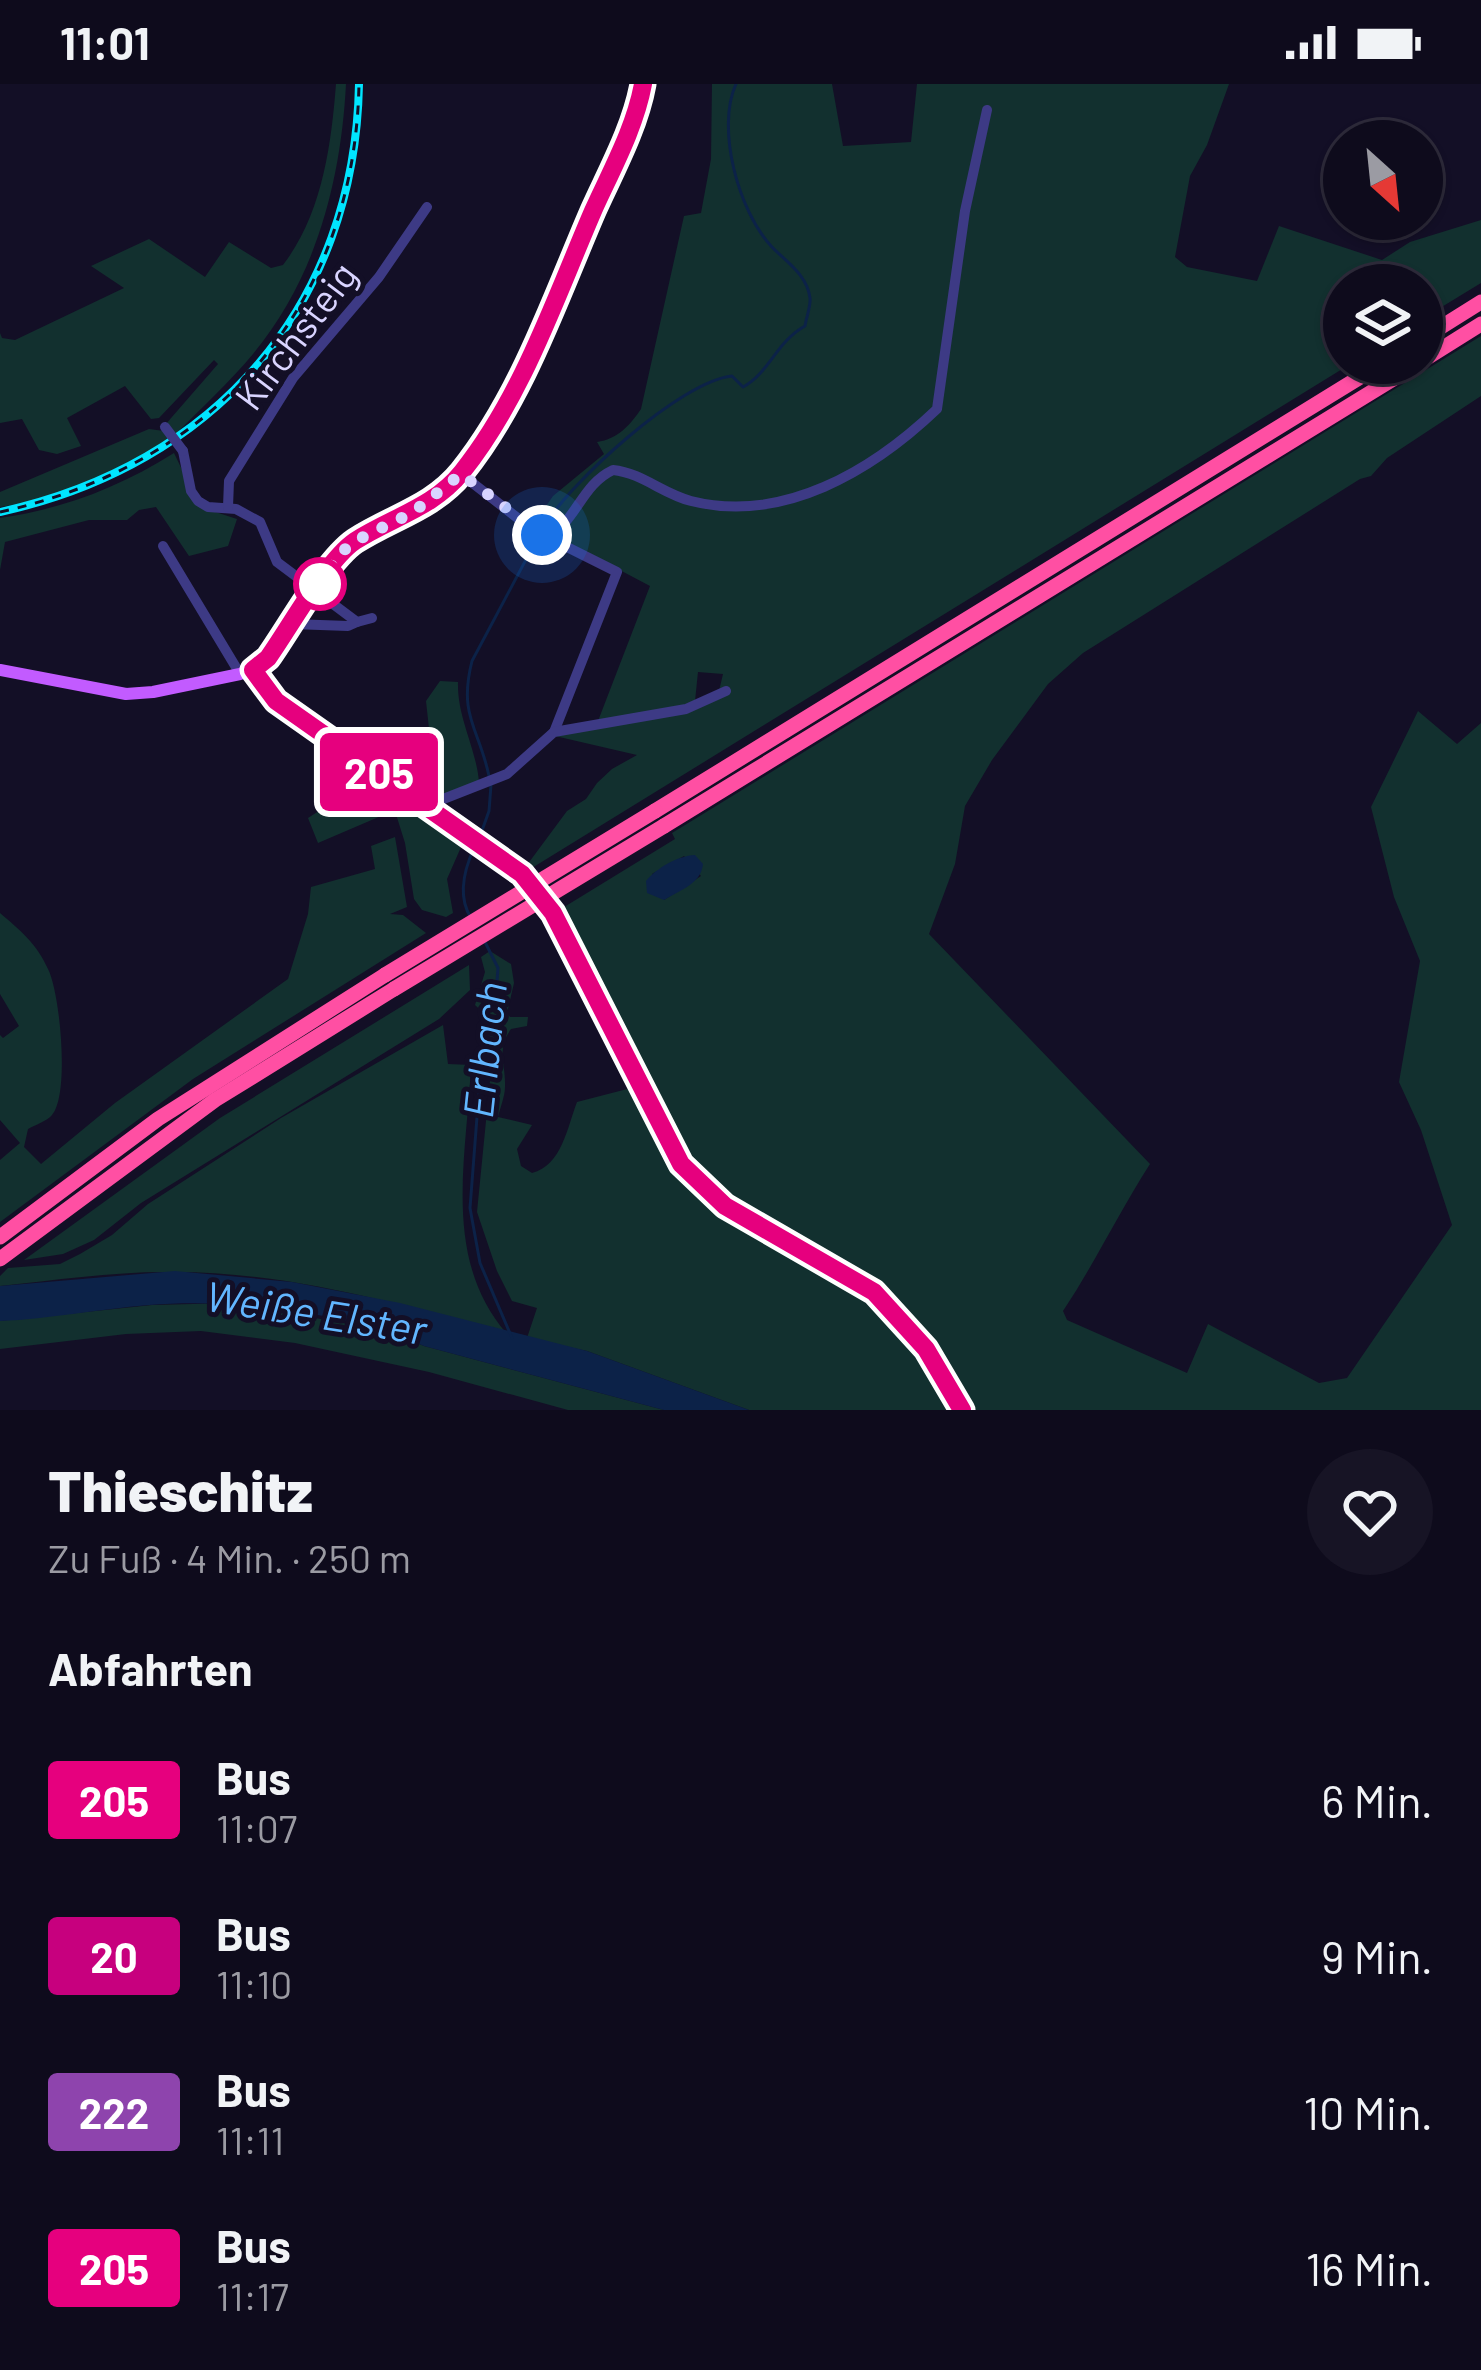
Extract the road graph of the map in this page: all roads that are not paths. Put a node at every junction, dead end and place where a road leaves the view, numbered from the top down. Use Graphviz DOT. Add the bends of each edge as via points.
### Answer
graph roads {
  1 [pos="643,84"];
  2 [pos="987,110"];
  3 [pos="427,207"];
  4 [pos="1481,302"];
  5 [pos="1481,325"];
  6 [pos="1443,326"];
  7 [pos="1443,348"];
  8 [pos="1350,384"];
  9 [pos="1383,384"];
  10 [pos="165,427"];
  11 [pos="461,474"];
  12 [pos="228,507"];
  13 [pos="541,534"];
  14 [pos="163,546"];
  15 [pos="314,592"];
  16 [pos="372,618"];
  17 [pos="357,622"];
  18 [pos="292,624"];
  19 [pos="0,670"];
  20 [pos="246,672"];
  21 [pos="727,691"];
  22 [pos="554,732"];
  23 [pos="428,805"];
  24 [pos="659,819"];
  25 [pos="522,874"];
  26 [pos="553,913"];
  27 [pos="2,1250"];
  28 [pos="962,1410"];
  1 -- 11 [label="main road" via="515,388"];
  2 -- 13 [label="street" via="937,409 854,472 800,498 725,508 613,470 591,484 564,528"];
  3 -- 12 [label="street, Kirchsteig" via="293,378 229,482"];
  4 -- 6 [label="highway"];
  5 -- 7 [label="highway"];
  8 -- 24 [label="highway"];
  9 -- 24 [label="highway"];
  10 -- 12 [label="street, bridge" via="183,451 198,501"];
  11 -- 13 [label="street"];
  11 -- 15 [label="main road" via="339,554"];
  12 -- 15 [label="street" via="260,522 277,562"];
  13 -- 22 [label="street" via="617,572"];
  14 -- 20 [label="street"];
  15 -- 17 [label="street"];
  15 -- 18 [label="main road"];
  16 -- 17 [label="street"];
  17 -- 18 [label="street"];
  18 -- 20 [label="main road" via="268,658"];
  19 -- 20 [label="main road" via="126,694"];
  20 -- 23 [label="main road"];
  21 -- 22 [label="street" via="686,709"];
  22 -- 23 [label="street" via="507,774"];
  23 -- 25 [label="main road"];
  24 -- 27 [label="highway, bridge" via="390,982"];
  26 -- 28 [label="main road" via="681,1164 725,1206 853,1278 893,1310"];
}
